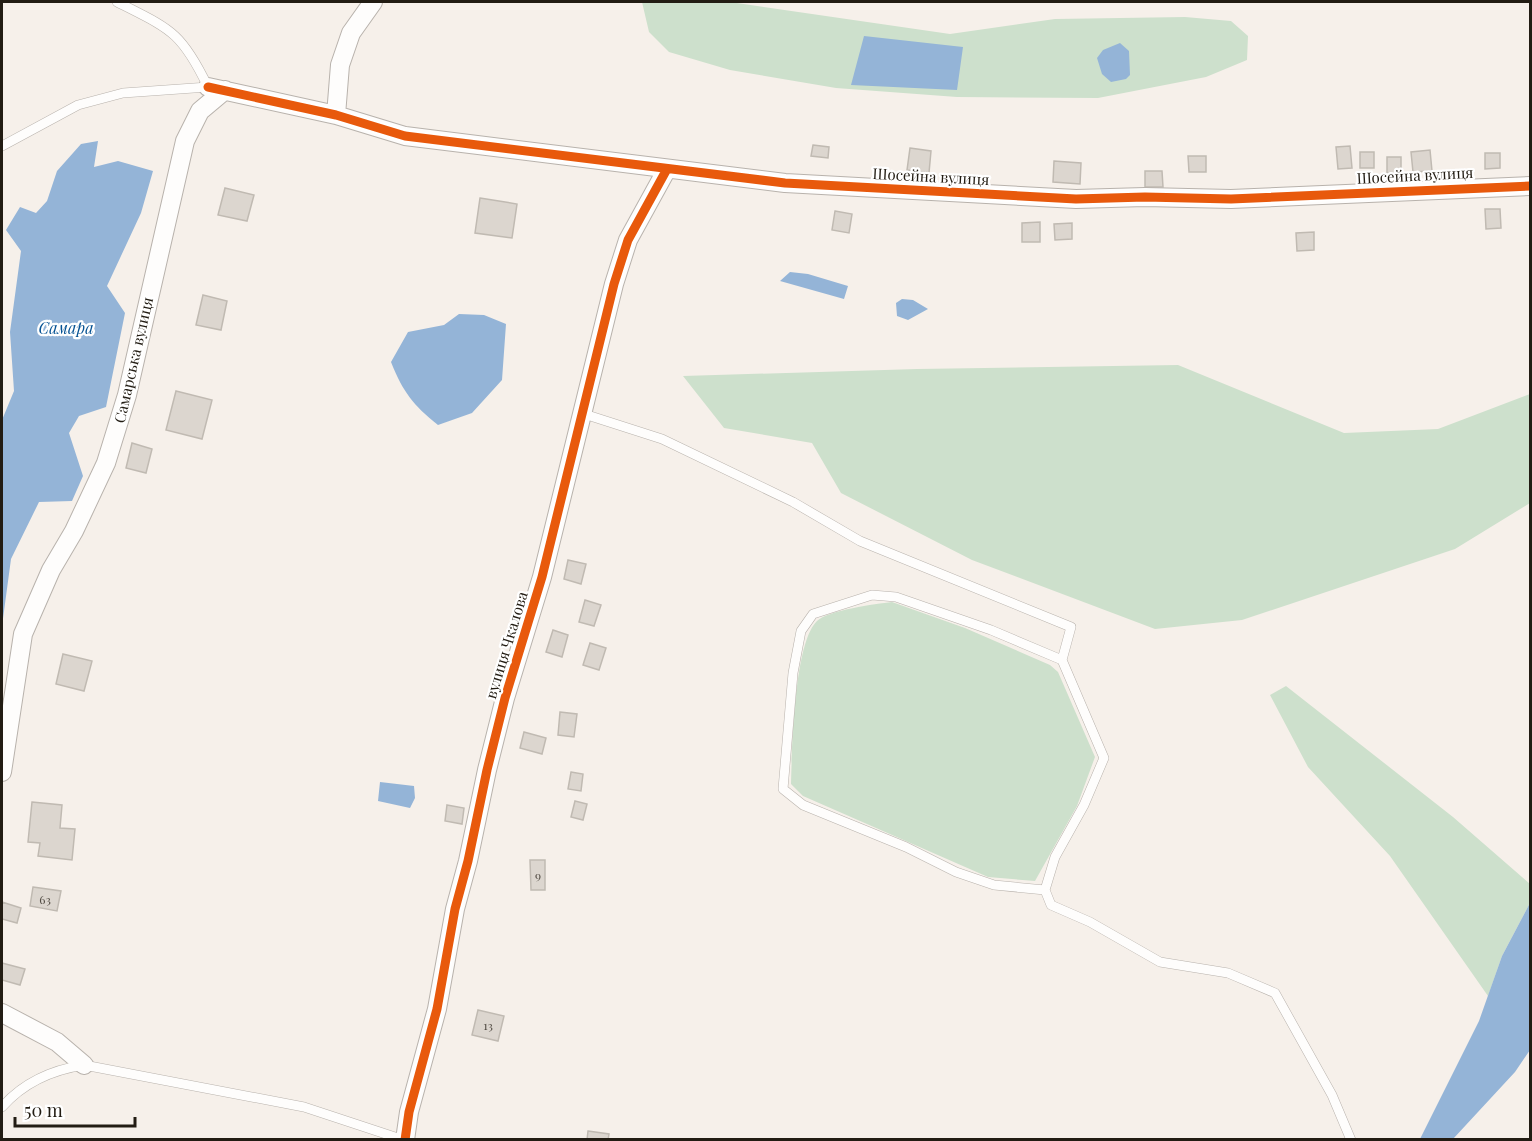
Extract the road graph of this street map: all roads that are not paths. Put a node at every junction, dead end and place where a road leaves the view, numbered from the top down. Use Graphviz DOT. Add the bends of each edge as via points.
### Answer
graph roads {
  1 [pos="117,2"];
  2 [pos="373,2"];
  3 [pos="217,89"];
  4 [pos="336,115"];
  5 [pos="2,146"];
  6 [pos="667,169"];
  7 [pos="1530,186"];
  8 [pos="581,413"];
  9 [pos="1062,660"];
  10 [pos="2,772"];
  11 [pos="1045,890"];
  12 [pos="2,1013"];
  13 [pos="84,1065"];
  14 [pos="2,1107"];
  15 [pos="405,1140"];
  16 [pos="1351,1140"];
  1 -- 3 [label="lane" via="171,30"];
  2 -- 4 [label="street" via="351,33 340,65"];
  3 -- 4 [label="street, Шосейна вулиця"];
  3 -- 5 [label="lane" via="123,93 78,105"];
  3 -- 10 [label="street, Самарська вулиця" via="184,141 127,395 106,462 23,634"];
  4 -- 6 [label="street, Шосейна вулиця" via="405,136"];
  6 -- 7 [label="street, Шосейна вулиця" via="785,183 1076,199 1231,199"];
  6 -- 8 [label="street, вулиця Чкалова" via="628,240"];
  8 -- 9 [label="lane" via="662,439 793,502 860,541 1071,627"];
  8 -- 15 [label="street, вулиця Чкалова" via="543,577 487,770"];
  9 -- 11 [label="lane" via="1104,758 1084,805 1054,857"];
  9 -- 11 [label="lane" via="896,597 872,595 813,614 801,631 785,748 783,789 803,805 895,842 956,872 994,885"];
  11 -- 16 [label="lane" via="1051,905 1090,922 1160,962 1228,973 1275,993 1332,1095"];
  12 -- 13 [label="street" via="57,1042"];
  13 -- 14 [label="lane" via="64,1068 19,1088"];
  13 -- 15 [label="lane" via="304,1107"];
}
